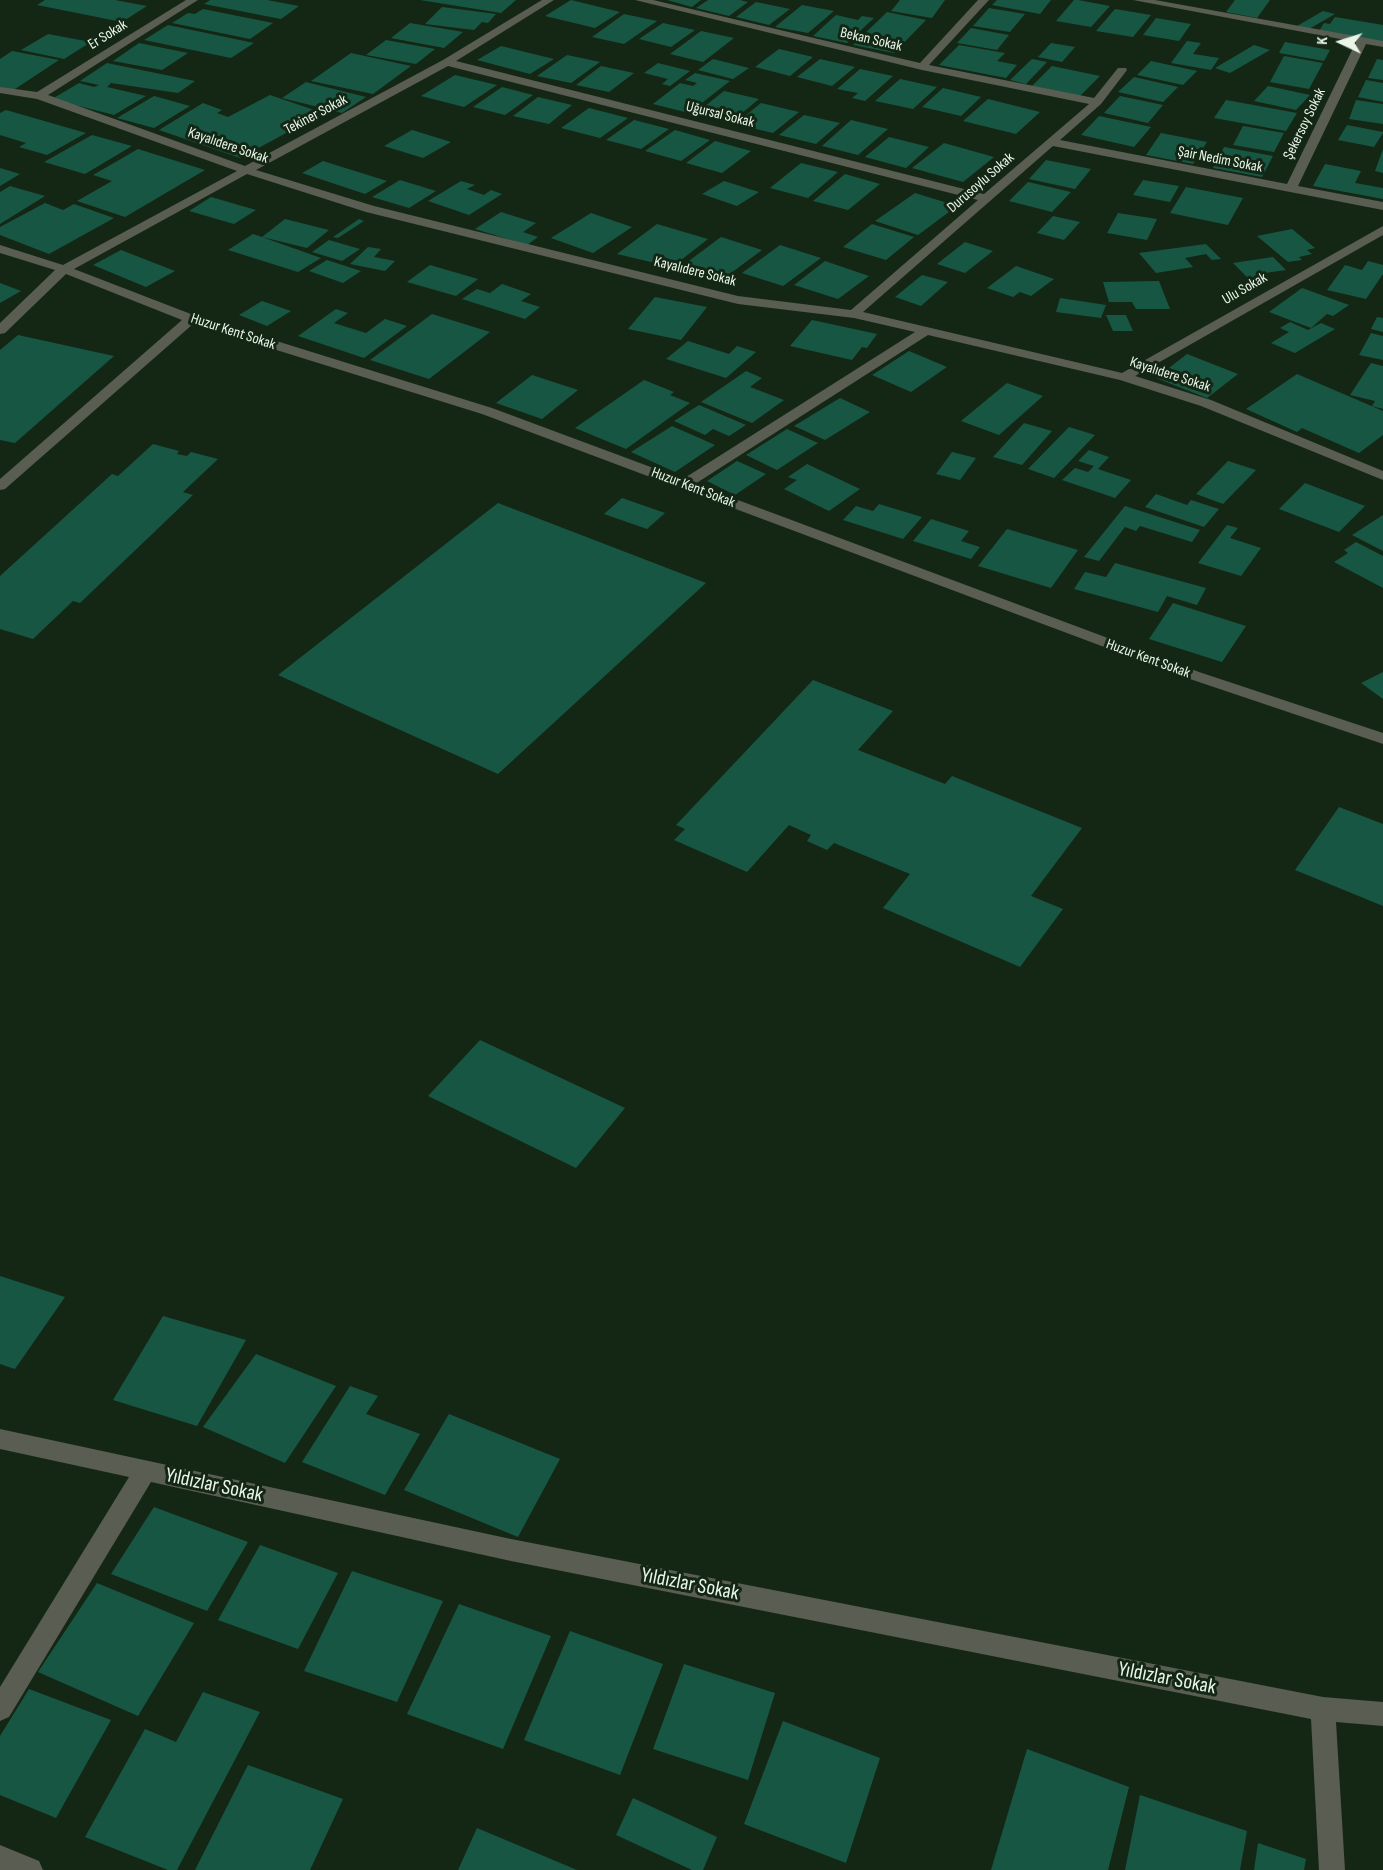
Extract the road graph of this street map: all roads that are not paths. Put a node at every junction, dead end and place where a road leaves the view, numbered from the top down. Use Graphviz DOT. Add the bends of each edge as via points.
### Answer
graph roads {
  1 [pos="193,0"];
  2 [pos="549,0"];
  3 [pos="640,0"];
  4 [pos="984,0"];
  5 [pos="1138,0"];
  6 [pos="1362,41"];
  7 [pos="1383,44"];
  8 [pos="447,62"];
  9 [pos="922,67"];
  10 [pos="1122,70"];
  11 [pos="0,90"];
  12 [pos="39,96"];
  13 [pos="1097,102"];
  14 [pos="1051,142"];
  15 [pos="245,170"];
  16 [pos="1291,188"];
  17 [pos="985,198"];
  18 [pos="1383,206"];
  19 [pos="1383,230"];
  20 [pos="0,249"];
  21 [pos="64,269"];
  22 [pos="854,314"];
  23 [pos="6,319"];
  24 [pos="191,319"];
  25 [pos="0,330"];
  26 [pos="926,331"];
  27 [pos="1124,377"];
  28 [pos="1383,476"];
  29 [pos="684,484"];
  30 [pos="0,486"];
  31 [pos="1383,739"];
  32 [pos="0,1440"];
  33 [pos="145,1471"];
  34 [pos="0,1709"];
  35 [pos="1323,1709"];
  36 [pos="1383,1714"];
  37 [pos="0,1858"];
  38 [pos="30,1870"];
  39 [pos="1332,1870"];
  1 -- 12 [label="street, Er Sokak"];
  2 -- 8 [label="street, Tekiner Sokak"];
  3 -- 9 [label="street, Bekan Sokak"];
  4 -- 9 [label="street"];
  5 -- 6 [label="street"];
  6 -- 7 [label="street"];
  6 -- 16 [label="street, Şekersoy Sokak"];
  8 -- 15 [label="street, Tekiner Sokak"];
  8 -- 17 [label="street, Uğursal Sokak"];
  9 -- 13 [label="street, Bekan Sokak"];
  10 -- 13 [label="street, Durusoylu Sokak"];
  11 -- 12 [label="street, Kayalıdere Sokak"];
  12 -- 15 [label="street, Kayalıdere Sokak"];
  13 -- 14 [label="street, Durusoylu Sokak"];
  14 -- 16 [label="street, Şair Nedim Sokak"];
  14 -- 17 [label="street, Durusoylu Sokak"];
  15 -- 21 [label="street, Tekiner Sokak"];
  15 -- 22 [label="street, Kayalıdere Sokak" via="370,209 738,300"];
  16 -- 18 [label="street, Şair Nedim Sokak"];
  17 -- 22 [label="street, Durusoylu Sokak"];
  19 -- 27 [label="street, Ulu Sokak"];
  20 -- 21 [label="street, Huzur Kent Sokak"];
  21 -- 23 [label="street, Tekiner Sokak"];
  21 -- 24 [label="street, Huzur Kent Sokak"];
  22 -- 26 [label="street, Kayalıdere Sokak"];
  23 -- 25 [label="street, Tekiner Sokak"];
  24 -- 29 [label="street, Huzur Kent Sokak" via="487,411"];
  24 -- 30 [label="street"];
  26 -- 27 [label="street, Kayalıdere Sokak"];
  26 -- 29 [label="street"];
  27 -- 28 [label="street, Kayalıdere Sokak" via="1206,403"];
  29 -- 31 [label="street, Huzur Kent Sokak" via="1193,675"];
  32 -- 33 [label="street, Yıldızlar Sokak"];
  33 -- 34 [label="street"];
  33 -- 35 [label="street, Yıldızlar Sokak" via="523,1552"];
  35 -- 36 [label="street, Yıldızlar Sokak"];
  35 -- 39 [label="street"];
  37 -- 38 [label="street"];
}
